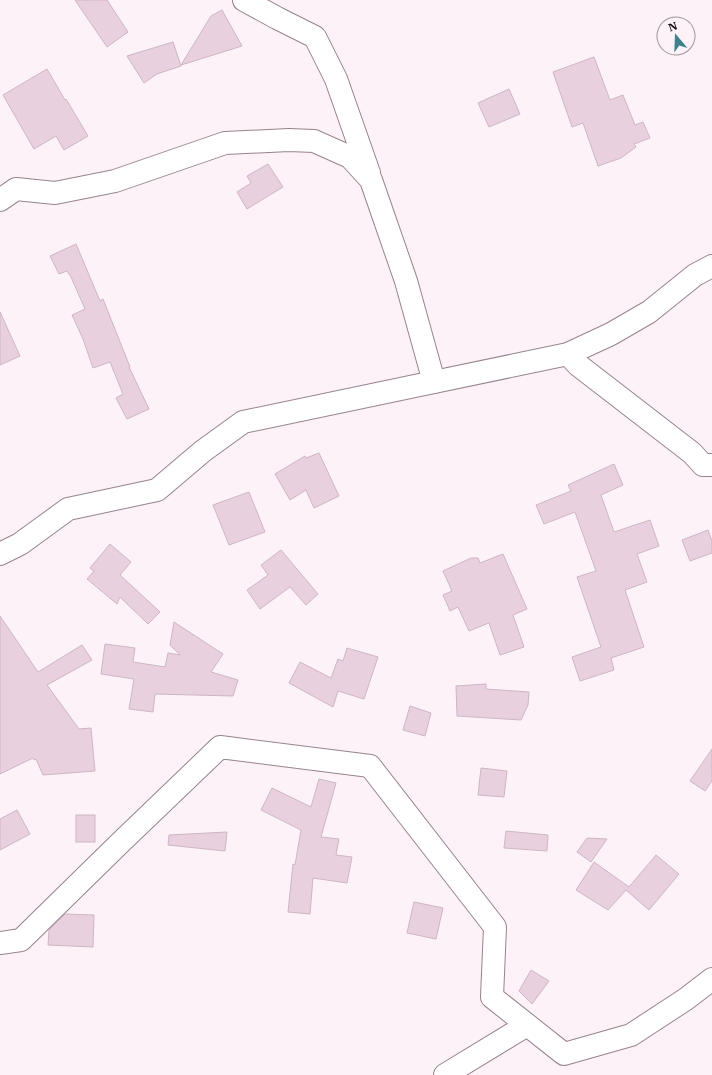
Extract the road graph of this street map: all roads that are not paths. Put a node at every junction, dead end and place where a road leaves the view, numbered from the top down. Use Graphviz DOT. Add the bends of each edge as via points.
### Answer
graph roads {
  1 [pos="244,0"];
  2 [pos="371,180"];
  3 [pos="0,200"];
  4 [pos="712,266"];
  5 [pos="568,354"];
  6 [pos="434,382"];
  7 [pos="712,465"];
  8 [pos="0,554"];
  9 [pos="0,943"];
  10 [pos="712,979"];
  11 [pos="527,1024"];
  12 [pos="444,1075"];
  1 -- 2 [label="street" via="315,37 336,79"];
  2 -- 3 [label="street" via="350,157 314,141 225,143 114,181 55,193 16,189"];
  2 -- 6 [label="street" via="406,280"];
  4 -- 5 [label="street" via="695,275 649,312 611,334"];
  5 -- 6 [label="street"];
  5 -- 7 [label="street" via="578,365 692,453 703,465"];
  6 -- 8 [label="street" via="243,422 203,450 157,490 68,509 20,544"];
  9 -- 11 [label="street" via="21,940 220,747 370,766 495,928 492,997"];
  10 -- 11 [label="street" via="631,1035 564,1054"];
  11 -- 12 [label="street"];
}
